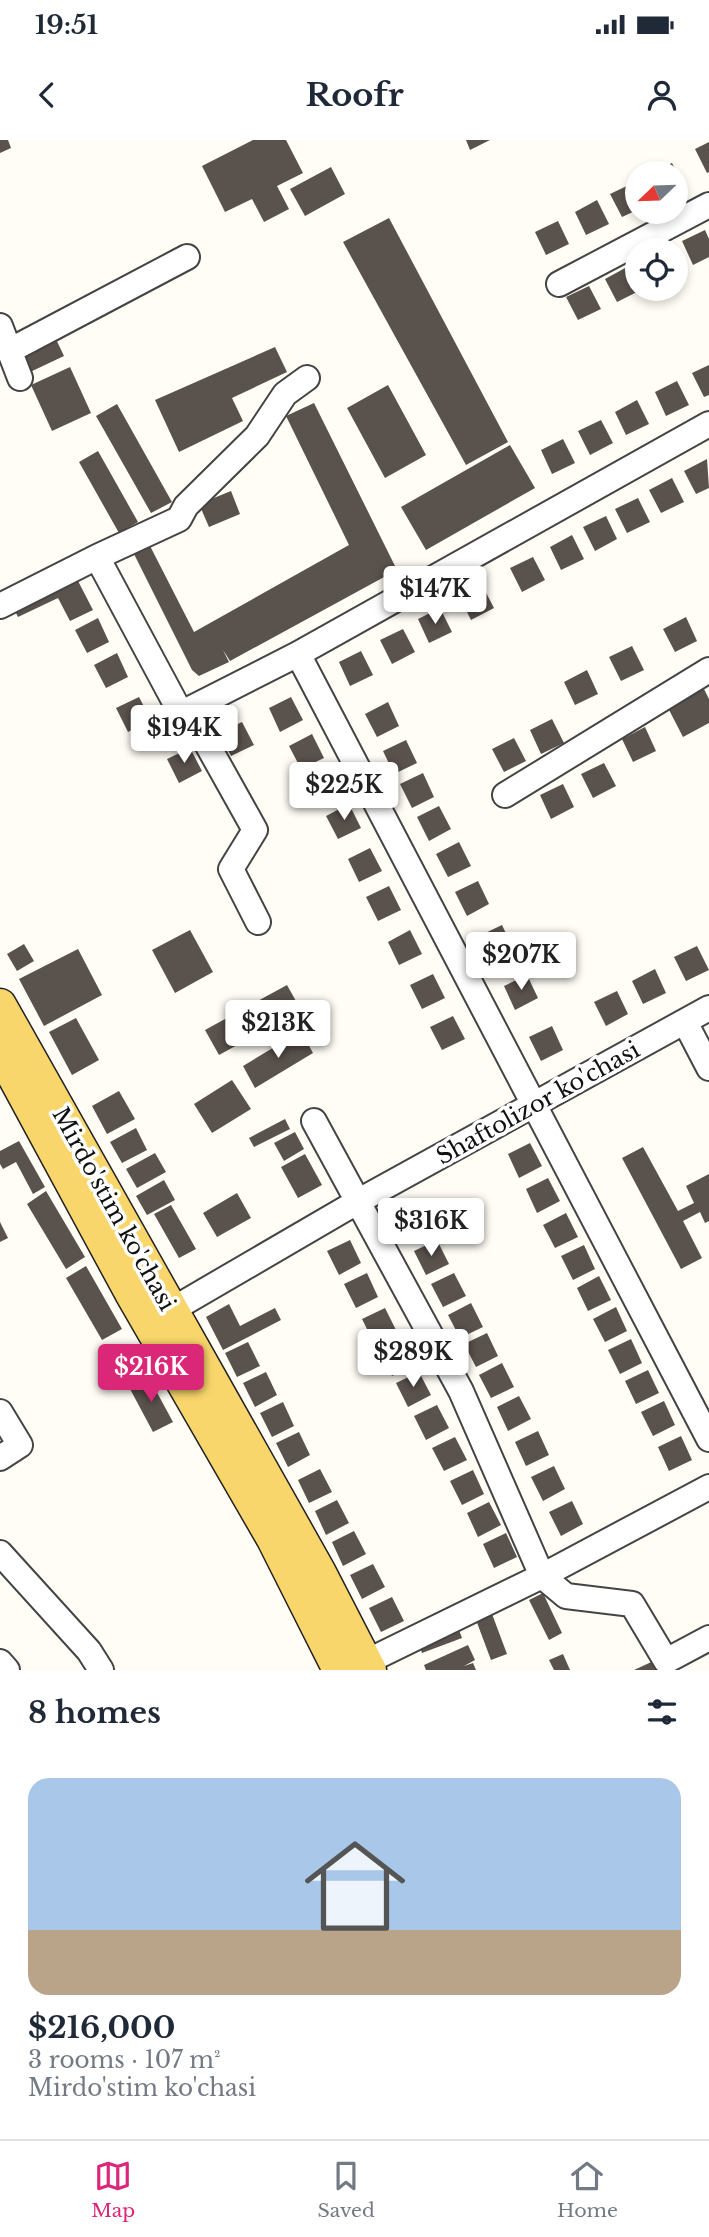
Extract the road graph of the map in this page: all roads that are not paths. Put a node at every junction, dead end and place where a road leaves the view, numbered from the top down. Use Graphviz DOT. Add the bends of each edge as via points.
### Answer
graph roads {
  1 [pos="709,205"];
  2 [pos="187,257"];
  3 [pos="559,284"];
  4 [pos="0,326"];
  5 [pos="9,351"];
  6 [pos="20,378"];
  7 [pos="307,378"];
  8 [pos="709,424"];
  9 [pos="97,557"];
  10 [pos="0,606"];
  11 [pos="298,654"];
  12 [pos="709,670"];
  13 [pos="188,710"];
  14 [pos="505,794"];
  15 [pos="258,922"];
  16 [pos="0,1005"];
  17 [pos="709,1008"];
  18 [pos="685,1021"];
  19 [pos="0,1051"];
  20 [pos="709,1068"];
  21 [pos="534,1105"];
  22 [pos="314,1121"];
  23 [pos="357,1202"];
  24 [pos="160,1317"];
  25 [pos="0,1412"];
  26 [pos="709,1439"];
  27 [pos="0,1458"];
  28 [pos="709,1487"];
  29 [pos="0,1553"];
  30 [pos="542,1576"];
  31 [pos="709,1638"];
  32 [pos="0,1661"];
  33 [pos="358,1667"];
  34 [pos="7,1670"];
  35 [pos="101,1670"];
  1 -- 3 [label="street"];
  2 -- 5 [label="street"];
  4 -- 5 [label="street"];
  5 -- 6 [label="street"];
  7 -- 9 [label="street" via="285,394 257,436 186,506 179,519"];
  8 -- 11 [label="street"];
  9 -- 10 [label="street"];
  9 -- 13 [label="street" via="178,708"];
  11 -- 13 [label="street"];
  11 -- 21 [label="street"];
  12 -- 14 [label="street"];
  13 -- 15 [label="street" via="255,830 231,869"];
  16 -- 24 [label="main road, Mirdo'stim ko'chasi"];
  17 -- 18 [label="street, Shaftolizor ko'chasi"];
  18 -- 20 [label="street"];
  18 -- 21 [label="street, Shaftolizor ko'chasi"];
  19 -- 24 [label="main road, Mirdo'stim ko'chasi"];
  21 -- 23 [label="street, Shaftolizor ko'chasi"];
  21 -- 26 [label="street"];
  22 -- 23 [label="street"];
  23 -- 24 [label="street, Shaftolizor ko'chasi"];
  23 -- 30 [label="street" via="460,1391"];
  24 -- 33 [label="main road, Mirdo'stim ko'chasi" via="313,1559"];
  25 -- 27 [label="street" via="20,1445"];
  28 -- 30 [label="street"];
  29 -- 35 [label="street"];
  30 -- 31 [label="street" via="566,1596 632,1604 666,1661"];
  30 -- 33 [label="street"];
  32 -- 34 [label="street"];
}
